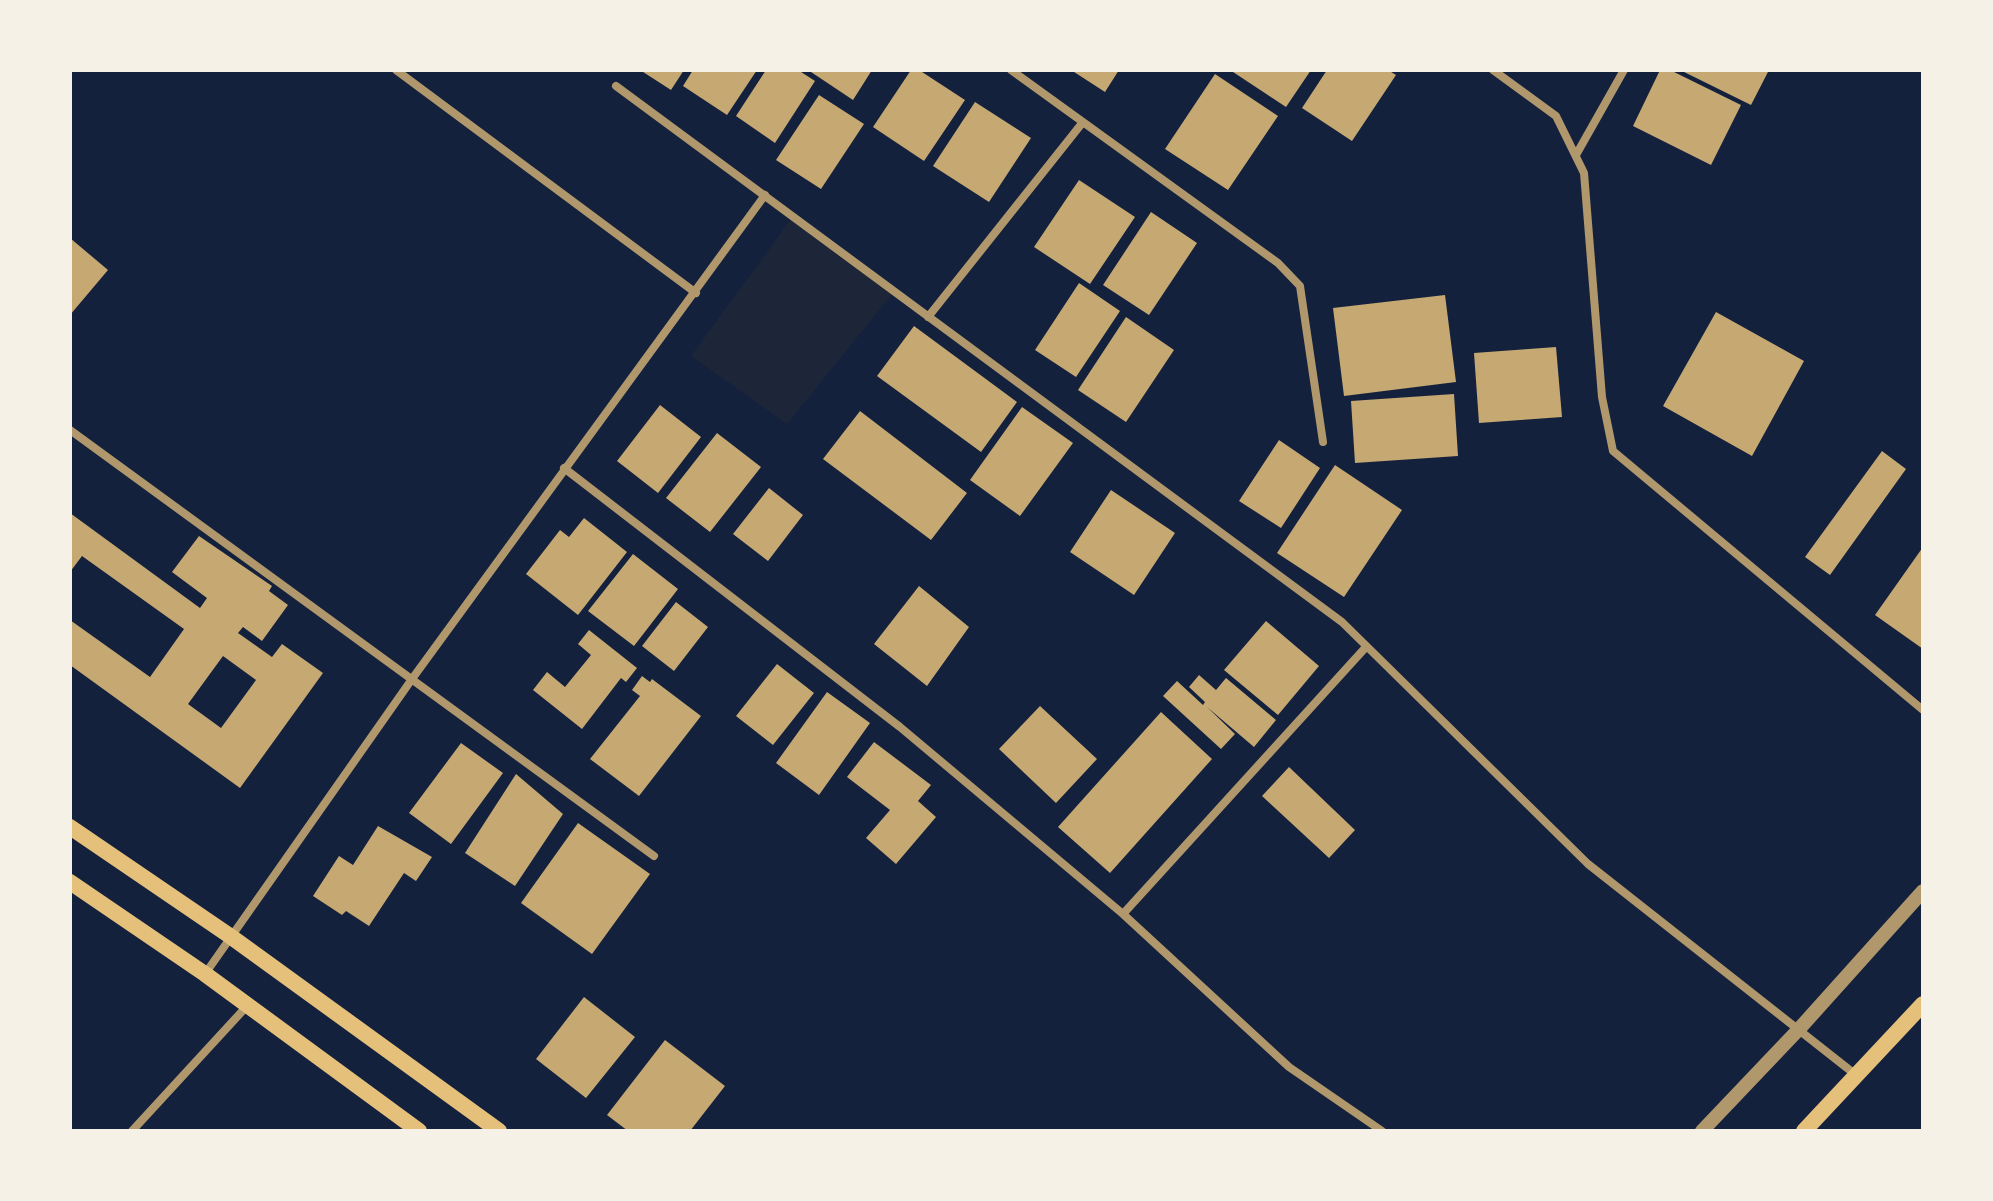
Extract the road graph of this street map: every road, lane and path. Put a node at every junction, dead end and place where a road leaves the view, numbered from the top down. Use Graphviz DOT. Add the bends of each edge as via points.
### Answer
graph roads {
  1 [pos="396,70"];
  2 [pos="1011,70"];
  3 [pos="1493,70"];
  4 [pos="1624,70"];
  5 [pos="616,86"];
  6 [pos="1083,122"];
  7 [pos="1576,155"];
  8 [pos="765,195"];
  9 [pos="696,293"];
  10 [pos="928,317"];
  11 [pos="70,430"];
  12 [pos="1323,442"];
  13 [pos="564,468"];
  14 [pos="1366,647"];
  15 [pos="412,679"];
  16 [pos="1923,710"];
  17 [pos="70,827"];
  18 [pos="654,856"];
  19 [pos="70,882"];
  20 [pos="1923,891"];
  21 [pos="1123,914"];
  22 [pos="230,936"];
  23 [pos="205,974"];
  24 [pos="1923,1004"];
  25 [pos="248,1005"];
  26 [pos="1800,1028"];
  27 [pos="1856,1075"];
  28 [pos="132,1131"];
  29 [pos="419,1131"];
  30 [pos="499,1131"];
  31 [pos="1382,1131"];
  32 [pos="1702,1131"];
  33 [pos="1804,1131"];
  1 -- 9 [label="street"];
  2 -- 6 [label="street"];
  3 -- 7 [label="street" via="1556,116"];
  4 -- 7 [label="street"];
  5 -- 8 [label="street"];
  6 -- 10 [label="street"];
  6 -- 12 [label="street" via="1278,263 1300,286"];
  7 -- 16 [label="street" via="1584,173 1602,397 1613,451"];
  8 -- 9 [label="street"];
  8 -- 10 [label="street"];
  9 -- 13 [label="street"];
  10 -- 14 [label="street" via="1330,613"];
  11 -- 15 [label="street"];
  13 -- 15 [label="street"];
  13 -- 21 [label="street" via="900,727"];
  14 -- 21 [label="street"];
  14 -- 26 [label="street" via="1588,864"];
  15 -- 18 [label="street"];
  15 -- 22 [label="street"];
  17 -- 22 [label="main road"];
  19 -- 23 [label="main road"];
  20 -- 26 [label="street"];
  21 -- 31 [label="street" via="1289,1067"];
  22 -- 23 [label="street"];
  22 -- 30 [label="main road"];
  23 -- 25 [label="main road"];
  24 -- 27 [label="main road"];
  25 -- 28 [label="street"];
  25 -- 29 [label="main road"];
  26 -- 27 [label="street"];
  26 -- 32 [label="street"];
  27 -- 33 [label="main road"];
}
